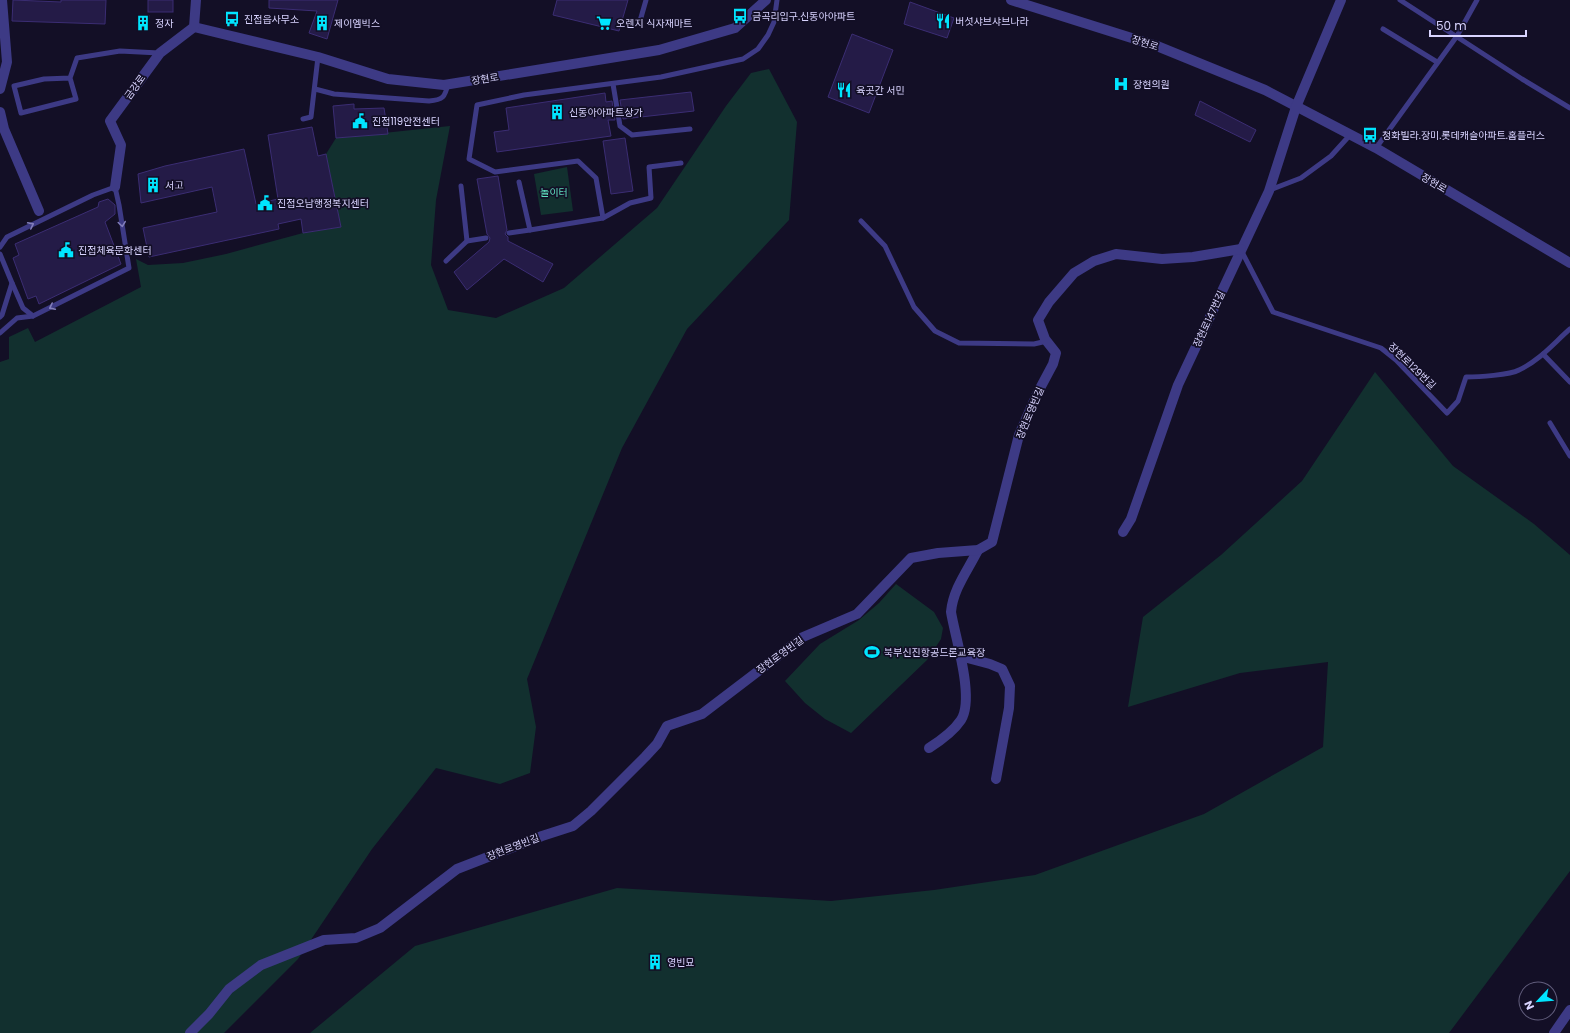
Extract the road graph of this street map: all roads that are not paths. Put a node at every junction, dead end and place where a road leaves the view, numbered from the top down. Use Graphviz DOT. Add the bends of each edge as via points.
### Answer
graph roads {
  1 [pos="2,0"];
  2 [pos="196,0"];
  3 [pos="646,0"];
  4 [pos="766,0"];
  5 [pos="776,0"];
  6 [pos="1011,0"];
  7 [pos="1341,0"];
  8 [pos="1400,0"];
  9 [pos="1477,0"];
  10 [pos="640,20"];
  11 [pos="194,27"];
  12 [pos="1383,29"];
  13 [pos="1457,36"];
  14 [pos="160,53"];
  15 [pos="318,57"];
  16 [pos="1437,62"];
  17 [pos="70,78"];
  18 [pos="448,84"];
  19 [pos="612,84"];
  20 [pos="0,89"];
  21 [pos="315,89"];
  22 [pos="1296,106"];
  23 [pos="1570,108"];
  24 [pos="0,112"];
  25 [pos="302,119"];
  26 [pos="690,129"];
  27 [pos="1350,135"];
  28 [pos="1376,148"];
  29 [pos="681,163"];
  30 [pos="519,182"];
  31 [pos="461,186"];
  32 [pos="115,187"];
  33 [pos="1269,191"];
  34 [pos="39,210"];
  35 [pos="603,218"];
  36 [pos="861,221"];
  37 [pos="530,230"];
  38 [pos="509,233"];
  39 [pos="486,238"];
  40 [pos="467,241"];
  41 [pos="0,247"];
  42 [pos="1241,249"];
  43 [pos="0,254"];
  44 [pos="446,261"];
  45 [pos="1570,263"];
  46 [pos="12,283"];
  47 [pos="34,316"];
  48 [pos="0,317"];
  49 [pos="1570,328"];
  50 [pos="0,333"];
  51 [pos="1047,341"];
  52 [pos="1543,354"];
  53 [pos="1570,382"];
  54 [pos="1550,423"];
  55 [pos="1570,456"];
  56 [pos="1123,532"];
  57 [pos="978,550"];
  58 [pos="960,656"];
  59 [pos="929,748"];
  60 [pos="996,779"];
  61 [pos="1570,1010"];
  62 [pos="190,1033"];
  63 [pos="1554,1033"];
  1 -- 20 [label="street" via="7,62"];
  2 -- 11 [label="street"];
  3 -- 10 [label="lane"];
  4 -- 18 [label="street, 장현로" via="736,28 659,50"];
  5 -- 19 [label="lane" via="774,22 768,35 758,49 743,59 661,77"];
  6 -- 22 [label="street, 장현로" via="1157,46 1265,90"];
  7 -- 22 [label="street"];
  8 -- 13 [label="lane"];
  9 -- 13 [label="lane"];
  11 -- 14 [label="street, 금강로"];
  11 -- 15 [label="street, 장현로"];
  12 -- 16 [label="lane"];
  13 -- 16 [label="lane"];
  13 -- 23 [label="lane" via="1522,80"];
  14 -- 17 [label="lane" via="120,51 77,58"];
  14 -- 32 [label="street, 금강로" via="110,121 121,145"];
  15 -- 18 [label="street, 장현로" via="388,79"];
  15 -- 21 [label="lane"];
  16 -- 28 [label="lane"];
  17 -- 17 [label="lane" via="44,79 14,86 21,113 76,99"];
  18 -- 21 [label="lane" via="446,94 439,100 429,101 334,94"];
  19 -- 26 [label="lane" via="620,126 632,135"];
  19 -- 35 [label="lane" via="524,95 477,105 469,159 495,172 578,161 596,178"];
  21 -- 25 [label="lane" via="312,117"];
  22 -- 27 [label="street, 장현로"];
  22 -- 33 [label="street, 장현로147번길"];
  24 -- 34 [label="street" via="4,128"];
  27 -- 28 [label="street, 장현로"];
  27 -- 33 [label="lane" via="1331,156 1302,178"];
  28 -- 45 [label="street, 장현로"];
  29 -- 35 [label="lane" via="649,167 651,198 630,203"];
  30 -- 37 [label="lane"];
  31 -- 40 [label="lane"];
  41 -- 32 [label="lane, one-way" via="7,237"];
  32 -- 47 [label="lane, one-way" via="129,268"];
  33 -- 42 [label="street, 장현로147번길"];
  35 -- 37 [label="lane"];
  36 -- 51 [label="lane" via="885,246 914,307 935,331 959,343 1034,344"];
  37 -- 38 [label="lane"];
  39 -- 40 [label="lane"];
  40 -- 44 [label="lane"];
  42 -- 51 [label="street, 장현로영빈길" via="1162,259 1116,254 1094,261 1074,273 1049,302 1038,320"];
  42 -- 52 [label="lane, 장현로129번길" via="1273,312 1381,348 1447,413 1458,401 1466,377 1518,371"];
  42 -- 56 [label="street, 장현로147번길" via="1178,385 1131,519"];
  43 -- 46 [label="lane"];
  46 -- 47 [label="lane" via="23,308"];
  46 -- 48 [label="lane"];
  47 -- 50 [label="lane" via="17,318"];
  49 -- 52 [label="lane, 장현로129번길"];
  51 -- 57 [label="street, 장현로영빈길" via="1056,353 1053,364 1019,435 992,542"];
  52 -- 53 [label="lane"];
  54 -- 55 [label="lane"];
  57 -- 58 [label="street" via="952,600 950,612"];
  57 -- 62 [label="street, 장현로영빈길" via="911,558 857,614 803,637 702,714 667,726 646,757 573,826 457,869 380,928 356,938 324,940 261,965 229,989 210,1014"];
  58 -- 59 [label="street" via="966,687 966,707 961,720 940,742"];
  58 -- 60 [label="street" via="1002,669 1010,686 1009,708"];
  61 -- 63 [label="street"];
}
